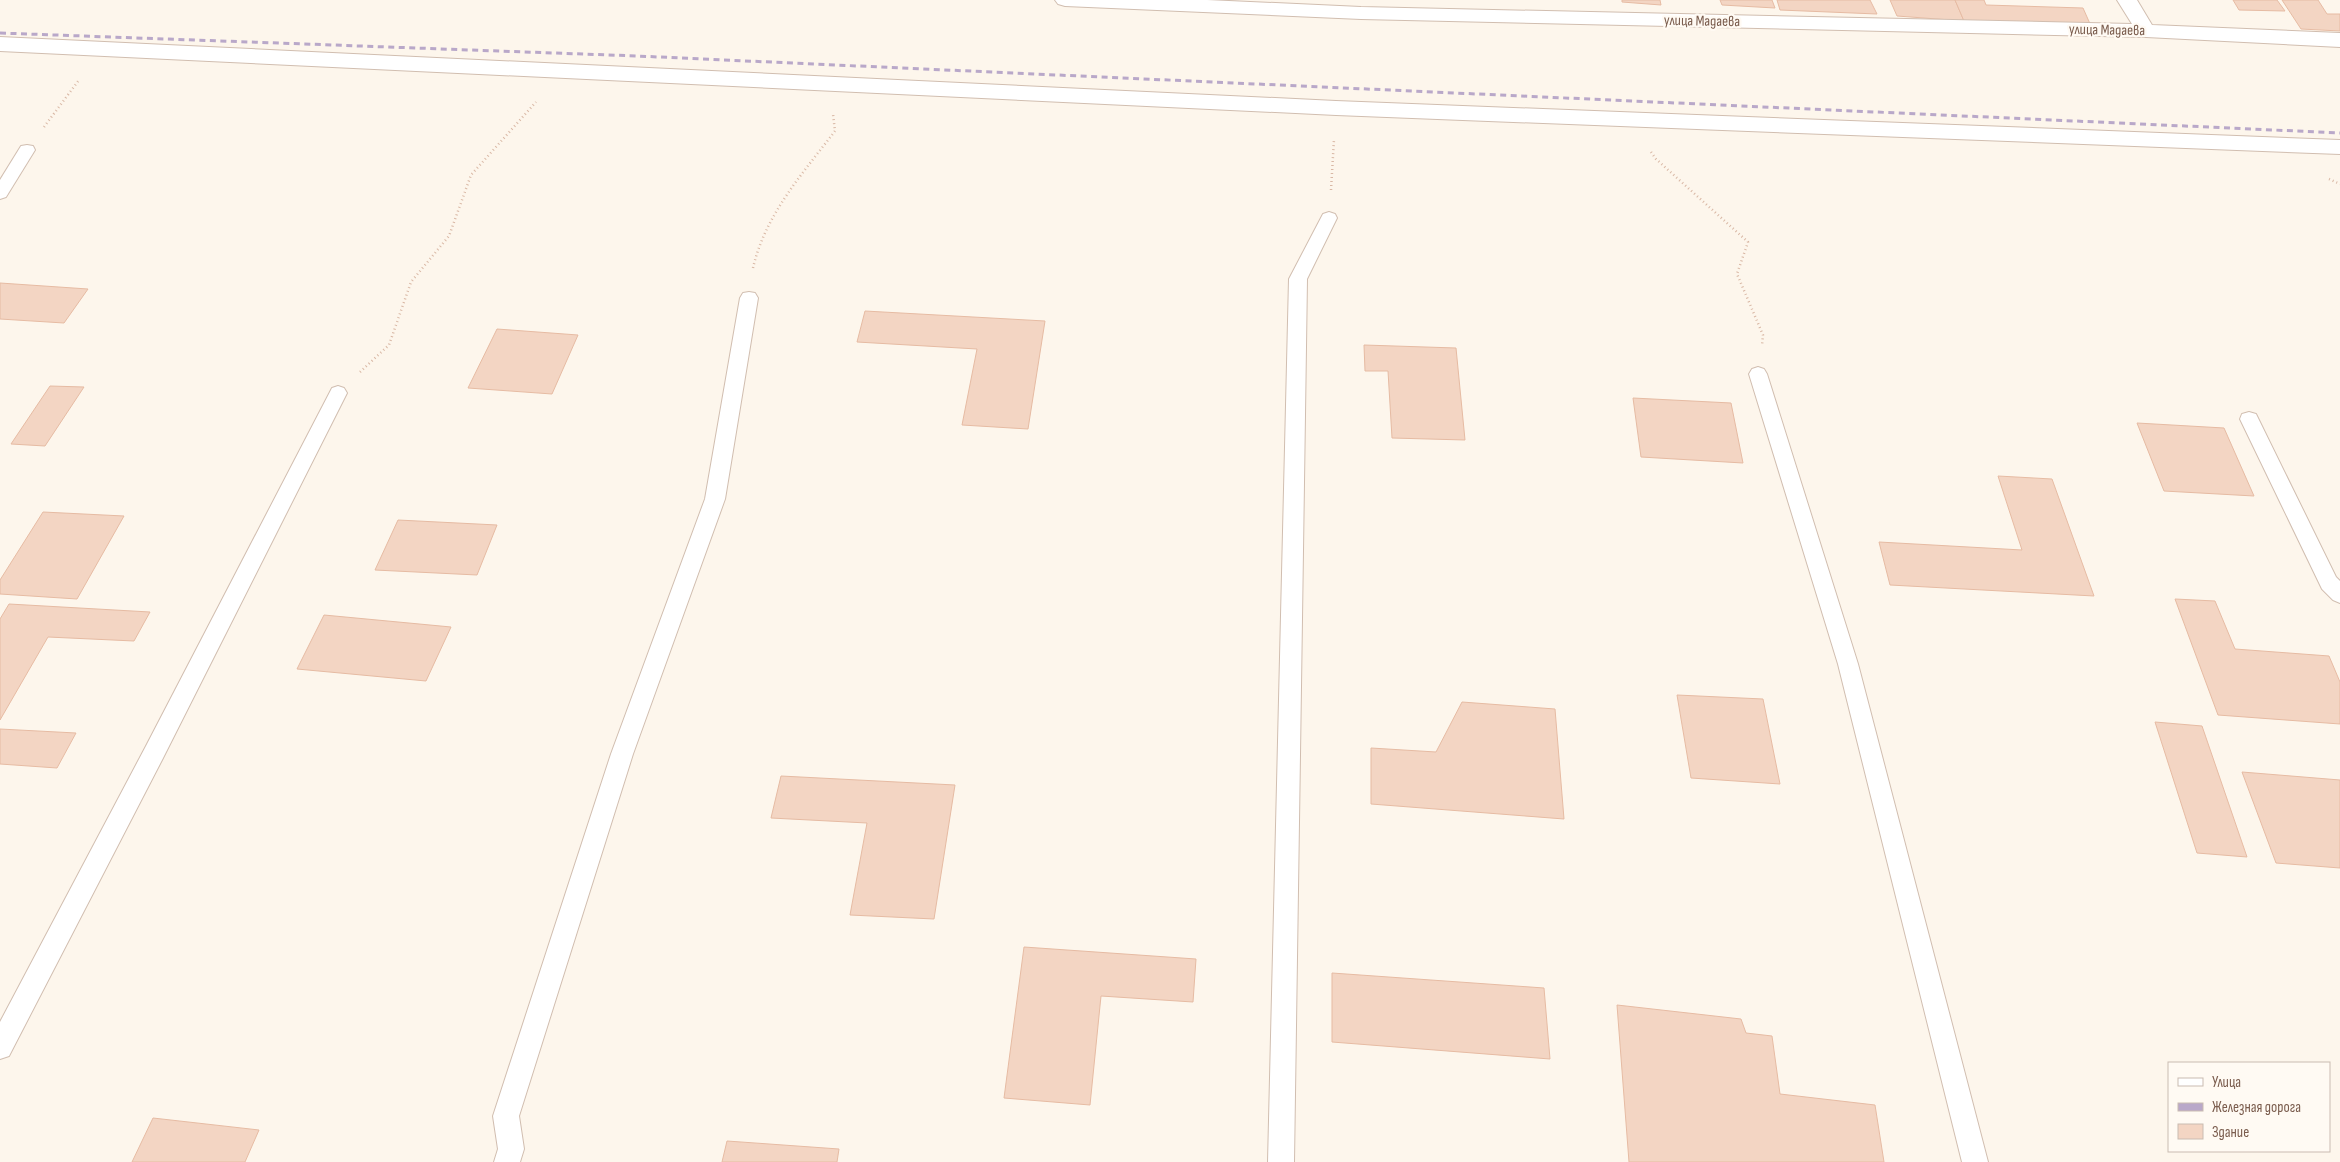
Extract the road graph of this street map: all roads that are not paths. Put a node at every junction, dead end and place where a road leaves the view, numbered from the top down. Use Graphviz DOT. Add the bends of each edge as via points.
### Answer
graph roads {
  1 [pos="1065,0"];
  2 [pos="2126,0"];
  3 [pos="1360,6"];
  4 [pos="2146,31"];
  5 [pos="2340,40"];
  6 [pos="0,44"];
  7 [pos="2340,147"];
  8 [pos="27,150"];
  9 [pos="0,193"];
  10 [pos="1329,218"];
  11 [pos="749,298"];
  12 [pos="1758,374"];
  13 [pos="338,393"];
  14 [pos="2249,419"];
  15 [pos="2340,594"];
  16 [pos="0,1047"];
  17 [pos="506,1162"];
  18 [pos="1282,1162"];
  19 [pos="1975,1162"];
  1 -- 3 [label="street, улица Мадаева"];
  2 -- 4 [label="street"];
  3 -- 4 [label="street, улица Мадаева"];
  4 -- 5 [label="street, улица Мадаева"];
  6 -- 7 [label="street" via="1336,108"];
  8 -- 9 [label="lane"];
  10 -- 18 [label="lane" via="1298,278"];
  11 -- 17 [label="lane" via="715,499 622,754 506,1116 511,1149"];
  12 -- 19 [label="lane" via="1848,664"];
  13 -- 16 [label="lane"];
  14 -- 15 [label="lane" via="2329,582"];
}
